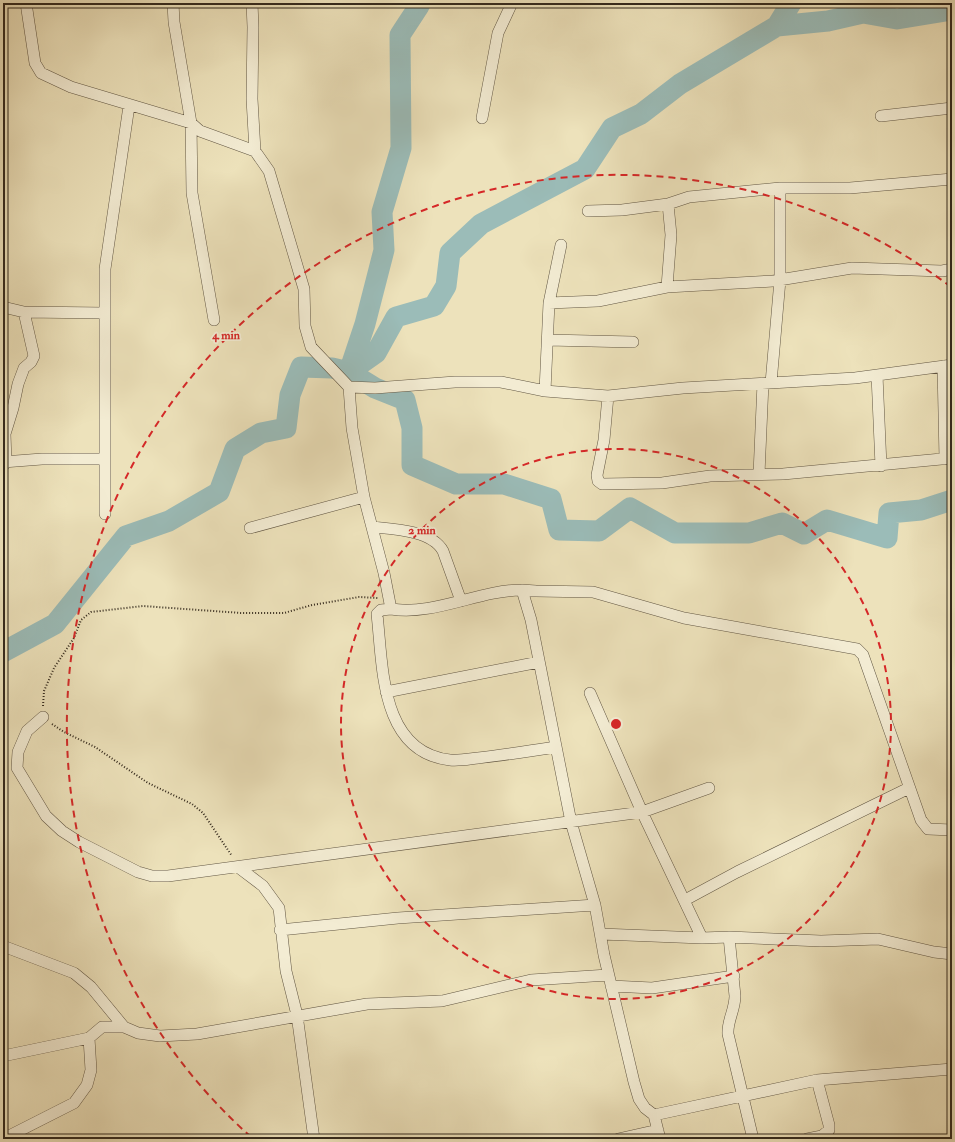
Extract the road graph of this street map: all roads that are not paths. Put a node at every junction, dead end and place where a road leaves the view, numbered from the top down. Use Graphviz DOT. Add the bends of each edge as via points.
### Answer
graph roads {
  1 [pos="26,3"];
  2 [pos="173,3"];
  3 [pos="252,3"];
  4 [pos="512,3"];
  5 [pos="129,106"];
  6 [pos="952,108"];
  7 [pos="881,116"];
  8 [pos="482,118"];
  9 [pos="191,122"];
  10 [pos="255,151"];
  11 [pos="952,179"];
  12 [pos="780,188"];
  13 [pos="668,204"];
  14 [pos="588,210"];
  15 [pos="562,245"];
  16 [pos="952,269"];
  17 [pos="780,280"];
  18 [pos="667,287"];
  19 [pos="3,298"];
  20 [pos="549,303"];
  21 [pos="3,307"];
  22 [pos="24,312"];
  23 [pos="104,313"];
  24 [pos="214,320"];
  25 [pos="548,340"];
  26 [pos="633,342"];
  27 [pos="947,365"];
  28 [pos="877,375"];
  29 [pos="767,383"];
  30 [pos="349,387"];
  31 [pos="545,391"];
  32 [pos="608,396"];
  33 [pos="105,459"];
  34 [pos="948,459"];
  35 [pos="4,462"];
  36 [pos="881,466"];
  37 [pos="760,474"];
  38 [pos="364,497"];
  39 [pos="105,514"];
  40 [pos="372,527"];
  41 [pos="250,528"];
  42 [pos="522,590"];
  43 [pos="461,601"];
  44 [pos="390,604"];
  45 [pos="540,662"];
  46 [pos="386,692"];
  47 [pos="590,693"];
  48 [pos="43,717"];
  49 [pos="556,747"];
  50 [pos="708,788"];
  51 [pos="909,788"];
  52 [pos="642,812"];
  53 [pos="571,822"];
  54 [pos="952,830"];
  55 [pos="238,867"];
  56 [pos="684,900"];
  57 [pos="595,905"];
  58 [pos="280,930"];
  59 [pos="601,934"];
  60 [pos="729,937"];
  61 [pos="702,938"];
  62 [pos="3,946"];
  63 [pos="952,954"];
  64 [pos="734,976"];
  65 [pos="610,981"];
  66 [pos="297,1015"];
  67 [pos="124,1027"];
  68 [pos="89,1038"];
  69 [pos="3,1056"];
  70 [pos="952,1069"];
  71 [pos="817,1080"];
  72 [pos="743,1096"];
  73 [pos="654,1115"];
  74 [pos="659,1134"];
  75 [pos="7,1138"];
  76 [pos="314,1139"];
  77 [pos="618,1139"];
  78 [pos="754,1139"];
  79 [pos="807,1139"];
  1 -- 5 [label="street" via="35,63 41,73 71,87"];
  2 -- 9 [label="street"];
  3 -- 10 [label="street"];
  4 -- 8 [label="street" via="498,34"];
  5 -- 9 [label="street"];
  5 -- 23 [label="street" via="105,269"];
  6 -- 7 [label="street"];
  9 -- 10 [label="street" via="200,132"];
  9 -- 24 [label="street" via="192,193"];
  10 -- 30 [label="street" via="268,171 304,289 305,326 311,346"];
  11 -- 12 [label="street" via="850,188"];
  12 -- 13 [label="street" via="689,197"];
  12 -- 17 [label="street"];
  13 -- 14 [label="street" via="622,210"];
  13 -- 18 [label="street" via="671,235"];
  15 -- 20 [label="street"];
  16 -- 17 [label="street" via="942,271 852,268"];
  17 -- 18 [label="street"];
  17 -- 29 [label="street"];
  18 -- 20 [label="street" via="598,301"];
  19 -- 21 [label="street"];
  20 -- 25 [label="street"];
  21 -- 22 [label="street"];
  22 -- 23 [label="street"];
  22 -- 35 [label="street" via="34,356 24,368 18,384 14,408 5,434"];
  23 -- 33 [label="street"];
  25 -- 26 [label="street"];
  25 -- 31 [label="street"];
  27 -- 28 [label="street"];
  27 -- 34 [label="street"];
  28 -- 29 [label="street"];
  28 -- 36 [label="street"];
  29 -- 32 [label="street"];
  29 -- 37 [label="street"];
  30 -- 31 [label="street" via="501,382"];
  30 -- 38 [label="street" via="352,428"];
  31 -- 32 [label="street"];
  32 -- 37 [label="street" via="604,440 597,475 602,484 662,483 710,476"];
  33 -- 35 [label="street"];
  33 -- 39 [label="street"];
  34 -- 36 [label="street"];
  36 -- 37 [label="street"];
  38 -- 40 [label="street"];
  38 -- 41 [label="street"];
  40 -- 43 [label="street" via="405,530 424,536 437,544 443,551"];
  40 -- 44 [label="street"];
  42 -- 43 [label="street" via="510,590"];
  42 -- 45 [label="street"];
  42 -- 51 [label="street" via="593,592 684,618 856,649 863,655"];
  43 -- 44 [label="street" via="411,610"];
  44 -- 46 [label="street" via="377,614"];
  45 -- 46 [label="street"];
  45 -- 49 [label="street"];
  46 -- 49 [label="street" via="393,715 402,731 417,749 430,756 452,760"];
  47 -- 52 [label="street"];
  48 -- 55 [label="street" via="27,731 18,752 17,768 46,816 62,832 138,872 152,876"];
  49 -- 53 [label="street"];
  50 -- 52 [label="street"];
  51 -- 54 [label="street" via="924,826 928,829"];
  51 -- 56 [label="street"];
  52 -- 53 [label="street"];
  52 -- 56 [label="street"];
  53 -- 55 [label="street"];
  53 -- 57 [label="street"];
  55 -- 58 [label="street" via="263,886 273,898 279,908"];
  56 -- 61 [label="street"];
  57 -- 58 [label="street" via="427,916"];
  57 -- 59 [label="street"];
  58 -- 66 [label="street" via="286,972"];
  59 -- 61 [label="street"];
  59 -- 65 [label="street"];
  60 -- 61 [label="street"];
  60 -- 63 [label="street" via="821,941 878,939"];
  60 -- 64 [label="street"];
  62 -- 67 [label="street" via="74,973 91,987"];
  64 -- 65 [label="street" via="652,988"];
  64 -- 72 [label="street" via="735,1005 727,1025"];
  65 -- 66 [label="street" via="531,980 442,1001 367,1004"];
  65 -- 73 [label="street" via="639,1100"];
  66 -- 67 [label="street" via="197,1034 160,1036 138,1033"];
  66 -- 76 [label="street"];
  67 -- 68 [label="street" via="102,1027"];
  68 -- 69 [label="street"];
  68 -- 75 [label="street" via="91,1070 87,1085 74,1103"];
  70 -- 71 [label="street"];
  71 -- 72 [label="street"];
  71 -- 79 [label="street" via="829,1130 822,1136"];
  72 -- 73 [label="street"];
  72 -- 78 [label="street"];
  73 -- 74 [label="street"];
  74 -- 77 [label="street"];
}
